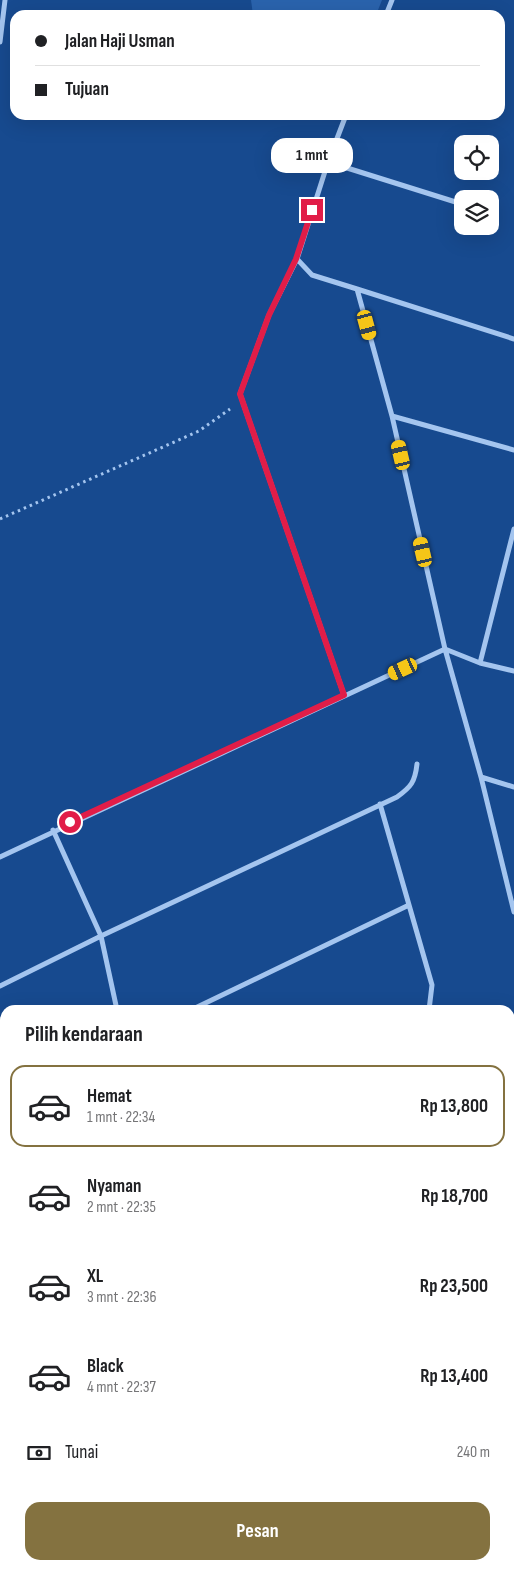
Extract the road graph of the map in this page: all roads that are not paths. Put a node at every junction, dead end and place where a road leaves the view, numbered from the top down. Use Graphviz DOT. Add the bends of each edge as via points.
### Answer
graph roads {
  1 [pos="5,0"];
  2 [pos="0,42"];
  3 [pos="344,120"];
  4 [pos="328,162"];
  5 [pos="454,201"];
  6 [pos="296,259"];
  7 [pos="357,289"];
  8 [pos="514,339"];
  9 [pos="392,416"];
  10 [pos="514,450"];
  11 [pos="514,529"];
  12 [pos="508,555"];
  13 [pos="514,556"];
  14 [pos="446,649"];
  15 [pos="480,663"];
  16 [pos="514,671"];
  17 [pos="344,695"];
  18 [pos="417,764"];
  19 [pos="481,777"];
  20 [pos="514,787"];
  21 [pos="380,804"];
  22 [pos="53,830"];
  23 [pos="0,857"];
  24 [pos="409,905"];
  25 [pos="514,912"];
  26 [pos="101,936"];
  27 [pos="0,986"];
  28 [pos="117,1005"];
  29 [pos="201,1005"];
  30 [pos="430,1005"];
  1 -- 2 [label="street"];
  3 -- 4 [label="street"];
  4 -- 5 [label="street"];
  4 -- 6 [label="street"];
  6 -- 7 [label="street" via="312,275"];
  6 -- 17 [label="street" via="269,315 240,394"];
  7 -- 8 [label="street"];
  7 -- 9 [label="street"];
  9 -- 10 [label="street"];
  9 -- 14 [label="street"];
  11 -- 12 [label="street"];
  12 -- 13 [label="street"];
  12 -- 15 [label="street"];
  14 -- 15 [label="street"];
  14 -- 17 [label="street"];
  14 -- 19 [label="street"];
  15 -- 16 [label="street"];
  17 -- 22 [label="street"];
  18 -- 21 [label="street" via="411,787"];
  19 -- 20 [label="street"];
  19 -- 25 [label="street"];
  21 -- 24 [label="street"];
  21 -- 26 [label="street"];
  22 -- 23 [label="street"];
  22 -- 26 [label="street"];
  24 -- 29 [label="street"];
  24 -- 30 [label="street" via="432,985"];
  26 -- 27 [label="street"];
  26 -- 28 [label="street"];
}
